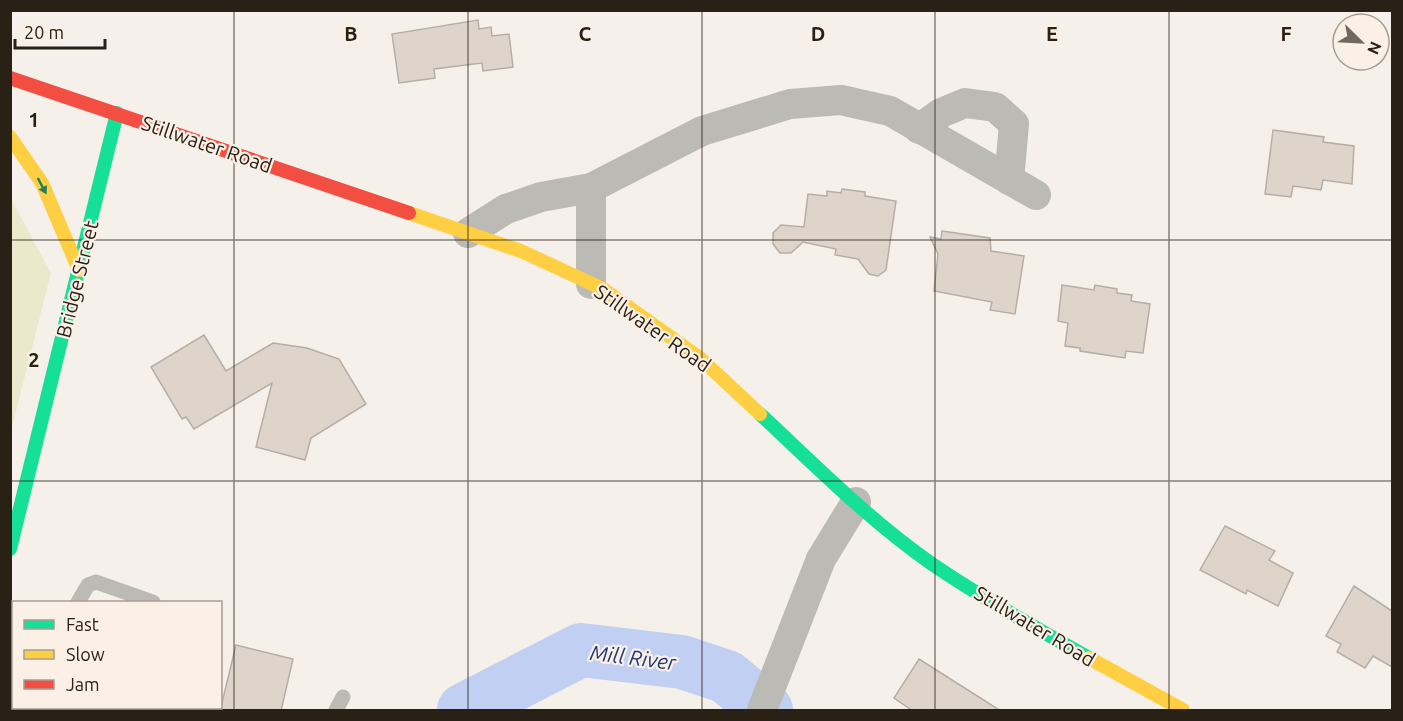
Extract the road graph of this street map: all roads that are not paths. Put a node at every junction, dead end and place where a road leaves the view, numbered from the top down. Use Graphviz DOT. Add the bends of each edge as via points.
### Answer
graph roads {
  1 [pos="10,78"];
  2 [pos="117,114"];
  3 [pos="920,129"];
  4 [pos="10,137"];
  5 [pos="1009,180"];
  6 [pos="591,188"];
  7 [pos="1036,195"];
  8 [pos="468,232"];
  9 [pos="79,270"];
  10 [pos="591,284"];
  11 [pos="856,502"];
  12 [pos="10,549"];
  13 [pos="79,601"];
  14 [pos="148,601"];
  15 [pos="762,711"];
  16 [pos="1184,711"];
  1 -- 2 [label="main road, Stillwater Road"];
  2 -- 8 [label="main road, Stillwater Road"];
  2 -- 9 [label="main road, Bridge Street"];
  3 -- 5 [label="street"];
  3 -- 5 [label="street" via="941,113 965,103 995,107 1014,124"];
  3 -- 6 [label="street" via="890,111 841,100 790,104 702,130"];
  4 -- 9 [label="main road, one-way" via="42,183"];
  5 -- 7 [label="street"];
  6 -- 8 [label="street" via="541,197 506,209"];
  6 -- 10 [label="street"];
  8 -- 10 [label="main road, Stillwater Road" via="521,251"];
  9 -- 12 [label="main road, Bridge Street"];
  10 -- 11 [label="main road, Stillwater Road" via="701,359"];
  11 -- 15 [label="street" via="821,559"];
  11 -- 16 [label="main road, Stillwater Road" via="931,563 1035,628"];
  13 -- 14 [label="lane" via="88,585 96,582"];
}
